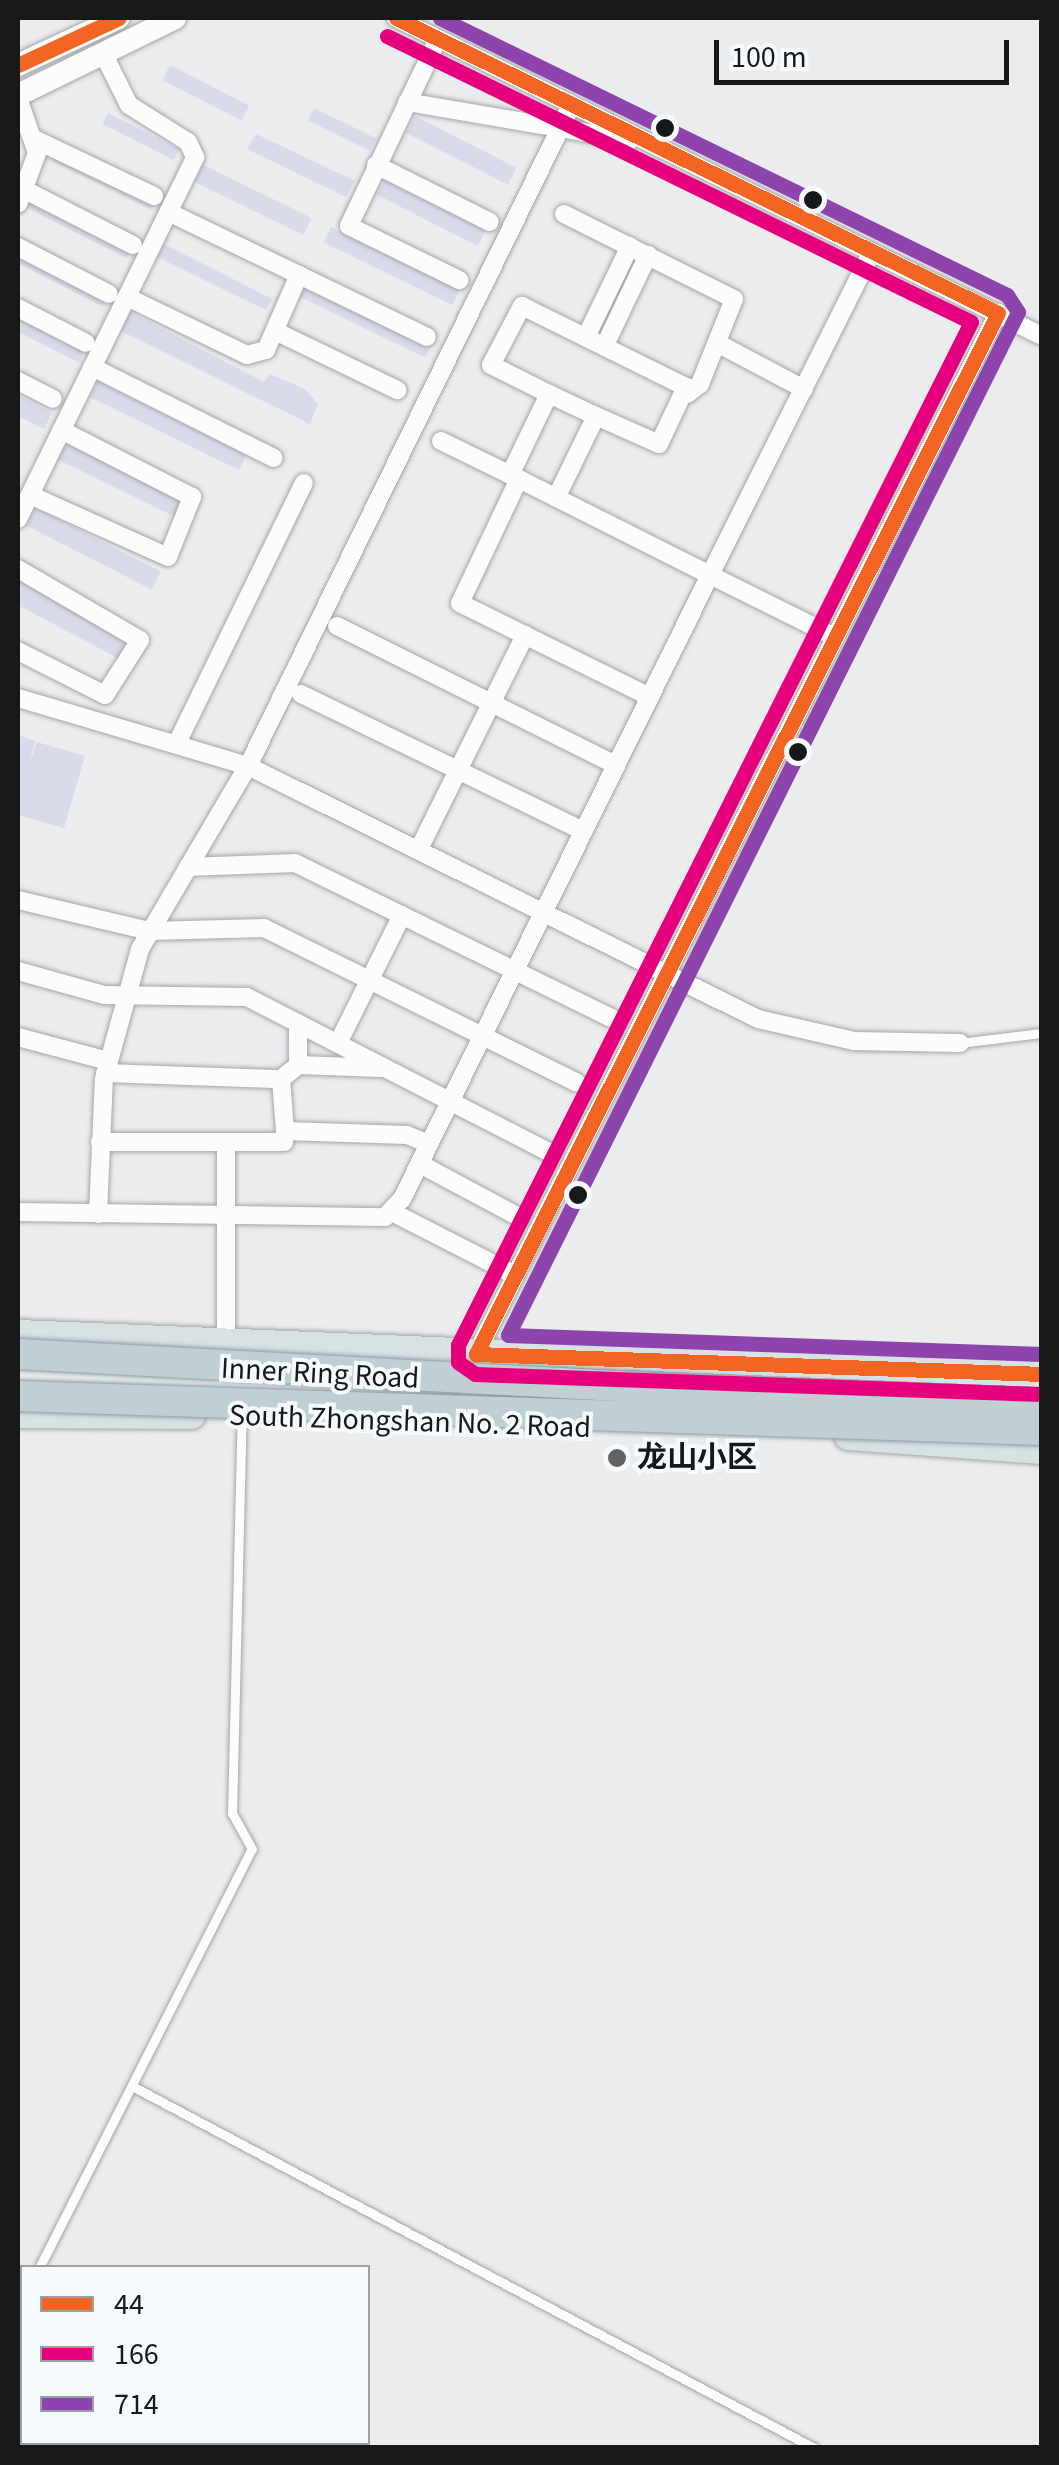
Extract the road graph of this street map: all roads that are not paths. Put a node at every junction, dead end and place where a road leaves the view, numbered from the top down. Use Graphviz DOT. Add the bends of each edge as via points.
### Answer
graph roads {
  1 [pos="119,18"];
  2 [pos="176,18"];
  3 [pos="396,18"];
  4 [pos="438,39"];
  5 [pos="103,53"];
  6 [pos="18,65"];
  7 [pos="18,97"];
  8 [pos="407,102"];
  9 [pos="571,106"];
  10 [pos="34,139"];
  11 [pos="655,144"];
  12 [pos="376,164"];
  13 [pos="154,196"];
  14 [pos="21,197"];
  15 [pos="168,212"];
  16 [pos="564,214"];
  17 [pos="490,222"];
  18 [pos="134,245"];
  19 [pos="630,246"];
  20 [pos="18,247"];
  21 [pos="872,252"];
  22 [pos="648,254"];
  23 [pos="299,275"];
  24 [pos="459,280"];
  25 [pos="118,295"];
  26 [pos="18,308"];
  27 [pos="998,313"];
  28 [pos="275,331"];
  29 [pos="1042,336"];
  30 [pos="427,337"];
  31 [pos="586,337"];
  32 [pos="86,343"];
  33 [pos="719,344"];
  34 [pos="605,345"];
  35 [pos="92,366"];
  36 [pos="18,381"];
  37 [pos="804,389"];
  38 [pos="398,390"];
  39 [pos="549,394"];
  40 [pos="687,394"];
  41 [pos="53,399"];
  42 [pos="596,416"];
  43 [pos="62,430"];
  44 [pos="441,441"];
  45 [pos="274,458"];
  46 [pos="514,477"];
  47 [pos="304,482"];
  48 [pos="30,495"];
  49 [pos="556,498"];
  50 [pos="18,520"];
  51 [pos="18,569"];
  52 [pos="710,575"];
  53 [pos="338,626"];
  54 [pos="525,635"];
  55 [pos="835,637"];
  56 [pos="18,650"];
  57 [pos="301,694"];
  58 [pos="650,697"];
  59 [pos="18,698"];
  60 [pos="492,703"];
  61 [pos="178,741"];
  62 [pos="616,765"];
  63 [pos="248,766"];
  64 [pos="458,770"];
  65 [pos="583,831"];
  66 [pos="420,849"];
  67 [pos="188,868"];
  68 [pos="18,900"];
  69 [pos="544,910"];
  70 [pos="402,915"];
  71 [pos="148,931"];
  72 [pos="668,968"];
  73 [pos="18,970"];
  74 [pos="514,970"];
  75 [pos="370,980"];
  76 [pos="126,994"];
  77 [pos="610,1018"];
  78 [pos="298,1023"];
  79 [pos="1042,1033"];
  80 [pos="18,1036"];
  81 [pos="482,1036"];
  82 [pos="338,1043"];
  83 [pos="960,1043"];
  84 [pos="298,1065"];
  85 [pos="106,1067"];
  86 [pos="388,1068"];
  87 [pos="281,1079"];
  88 [pos="577,1083"];
  89 [pos="451,1099"];
  90 [pos="285,1131"];
  91 [pos="100,1142"];
  92 [pos="226,1142"];
  93 [pos="429,1144"];
  94 [pos="548,1152"];
  95 [pos="420,1164"];
  96 [pos="18,1212"];
  97 [pos="392,1212"];
  98 [pos="98,1214"];
  99 [pos="226,1215"];
  100 [pos="519,1217"];
  101 [pos="515,1275"];
  102 [pos="18,1332"];
  103 [pos="226,1343"];
  104 [pos="18,1354"];
  105 [pos="476,1354"];
  106 [pos="1042,1374"];
  107 [pos="18,1396"];
  108 [pos="1042,1408"];
  109 [pos="18,1415"];
  110 [pos="242,1416"];
  111 [pos="464,1423"];
  112 [pos="1042,1430"];
  113 [pos="1042,1451"];
  114 [pos="132,2086"];
  115 [pos="41,2265"];
  116 [pos="814,2448"];
  1 -- 6 [label="main road"];
  2 -- 5 [label="main road"];
  3 -- 4 [label="street"];
  4 -- 8 [label="street"];
  4 -- 9 [label="street"];
  5 -- 7 [label="main road"];
  5 -- 15 [label="street" via="128,105 193,148"];
  7 -- 10 [label="street"];
  8 -- 11 [label="street"];
  8 -- 12 [label="street"];
  9 -- 11 [label="street"];
  9 -- 63 [label="street"];
  10 -- 13 [label="street"];
  10 -- 14 [label="street"];
  11 -- 21 [label="street"];
  12 -- 17 [label="street"];
  12 -- 24 [label="street" via="350,226"];
  14 -- 18 [label="street"];
  15 -- 23 [label="street"];
  15 -- 25 [label="street"];
  16 -- 19 [label="street"];
  19 -- 22 [label="street"];
  19 -- 31 [label="street"];
  20 -- 25 [label="street"];
  21 -- 27 [label="street"];
  21 -- 37 [label="street"];
  22 -- 33 [label="street" via="734,299"];
  22 -- 34 [label="street"];
  23 -- 28 [label="street"];
  23 -- 30 [label="street"];
  25 -- 28 [label="street" via="248,355 266,350"];
  25 -- 35 [label="street"];
  26 -- 32 [label="street"];
  27 -- 29 [label="street"];
  27 -- 55 [label="street"];
  28 -- 38 [label="street"];
  31 -- 34 [label="street"];
  31 -- 39 [label="street" via="522,306 510,314 491,365"];
  33 -- 37 [label="street"];
  33 -- 40 [label="street"];
  34 -- 40 [label="street"];
  35 -- 43 [label="street"];
  35 -- 45 [label="street"];
  36 -- 41 [label="street"];
  37 -- 52 [label="street"];
  39 -- 42 [label="street"];
  39 -- 46 [label="street"];
  40 -- 42 [label="street" via="659,444"];
  42 -- 49 [label="street"];
  43 -- 48 [label="street"];
  43 -- 48 [label="street" via="192,497 168,557"];
  44 -- 46 [label="street"];
  46 -- 49 [label="street"];
  46 -- 54 [label="street" via="460,602"];
  47 -- 61 [label="street"];
  48 -- 50 [label="street"];
  49 -- 52 [label="street"];
  51 -- 56 [label="street" via="140,640 105,695"];
  52 -- 55 [label="street"];
  52 -- 58 [label="street"];
  53 -- 60 [label="street"];
  54 -- 58 [label="street"];
  54 -- 60 [label="street"];
  55 -- 72 [label="street"];
  57 -- 64 [label="street"];
  58 -- 62 [label="street"];
  59 -- 61 [label="street"];
  60 -- 62 [label="street"];
  60 -- 64 [label="street"];
  61 -- 63 [label="street"];
  62 -- 65 [label="street"];
  63 -- 66 [label="street"];
  63 -- 67 [label="street"];
  64 -- 65 [label="street"];
  64 -- 66 [label="street"];
  65 -- 69 [label="street"];
  66 -- 69 [label="street"];
  67 -- 70 [label="street" via="295,862"];
  67 -- 71 [label="street"];
  68 -- 71 [label="street"];
  69 -- 72 [label="street"];
  69 -- 74 [label="street"];
  70 -- 74 [label="street"];
  70 -- 75 [label="street"];
  71 -- 75 [label="street" via="264,928"];
  71 -- 76 [label="street"];
  72 -- 83 [label="street" via="706,998 806,1033"];
  72 -- 101 [label="street"];
  73 -- 76 [label="street"];
  74 -- 77 [label="street"];
  74 -- 81 [label="street"];
  75 -- 81 [label="street"];
  75 -- 82 [label="street"];
  76 -- 78 [label="street" via="229,994"];
  76 -- 85 [label="street"];
  78 -- 82 [label="street"];
  78 -- 84 [label="street"];
  79 -- 83 [label="lane"];
  80 -- 85 [label="street"];
  81 -- 88 [label="street"];
  81 -- 89 [label="street"];
  82 -- 86 [label="street"];
  84 -- 86 [label="street"];
  84 -- 87 [label="street"];
  85 -- 87 [label="street"];
  85 -- 91 [label="street"];
  86 -- 89 [label="street"];
  87 -- 90 [label="street"];
  89 -- 93 [label="street"];
  89 -- 94 [label="street"];
  90 -- 92 [label="street" via="284,1142"];
  90 -- 93 [label="street" via="407,1135"];
  91 -- 92 [label="street"];
  91 -- 98 [label="street"];
  92 -- 99 [label="street"];
  93 -- 95 [label="street"];
  95 -- 97 [label="street"];
  95 -- 100 [label="street"];
  96 -- 98 [label="street"];
  97 -- 99 [label="street"];
  97 -- 101 [label="street"];
  98 -- 99 [label="street"];
  99 -- 103 [label="street"];
  101 -- 105 [label="street"];
  102 -- 103 [label="main road"];
  103 -- 105 [label="main road"];
  104 -- 108 [label="highway, Inner Ring Road, bridge"];
  105 -- 106 [label="main road"];
  105 -- 111 [label="street"];
  107 -- 112 [label="highway, Inner Ring Road, bridge"];
  109 -- 110 [label="main road, South Zhongshan No. 2 Road"];
  110 -- 111 [label="main road, South Zhongshan No. 2 Road"];
  110 -- 114 [label="lane" via="232,1813 252,1849"];
  111 -- 113 [label="main road, South Zhongshan No. 2 Road" via="710,1428"];
  114 -- 115 [label="lane"];
  114 -- 116 [label="lane"];
}
